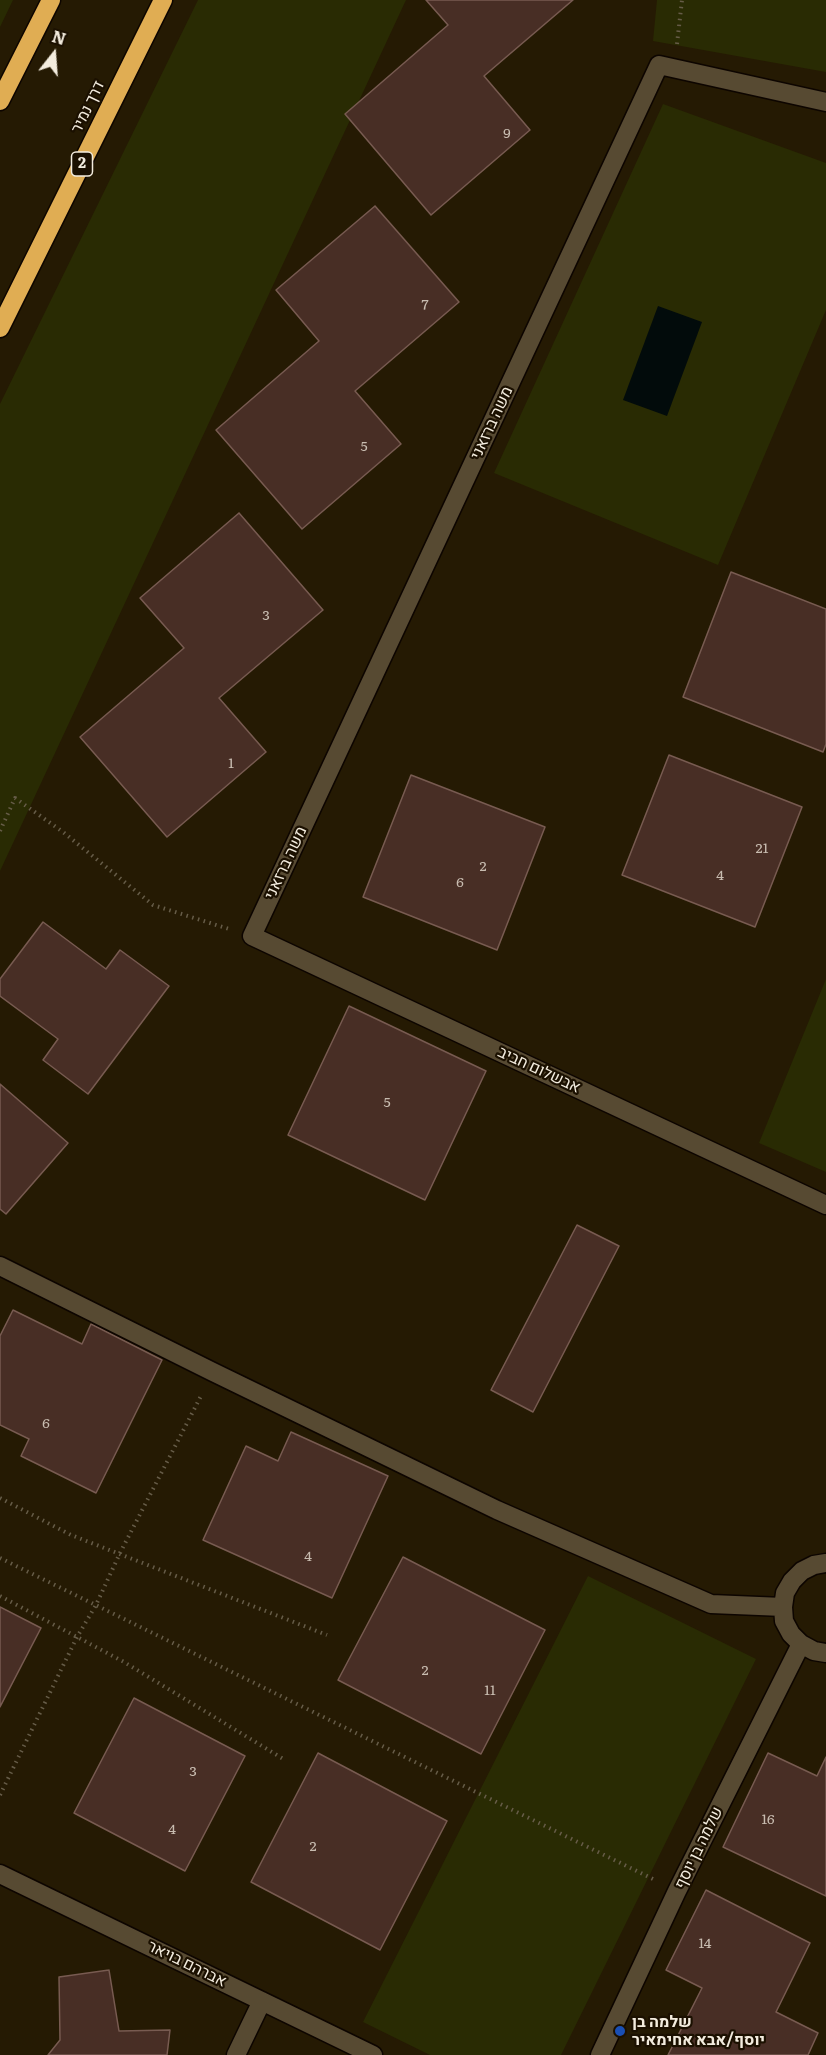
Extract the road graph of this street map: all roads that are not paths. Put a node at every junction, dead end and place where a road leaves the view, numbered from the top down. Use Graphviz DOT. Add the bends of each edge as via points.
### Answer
graph roads {
  1 [pos="51,0"];
  2 [pos="163,0"];
  3 [pos="0,101"];
  4 [pos="826,102"];
  5 [pos="0,328"];
  6 [pos="252,936"];
  7 [pos="826,1205"];
  8 [pos="0,1266"];
  9 [pos="826,1563"];
  10 [pos="783,1607"];
  11 [pos="801,1644"];
  12 [pos="826,1653"];
  13 [pos="0,1874"];
  14 [pos="262,2001"];
  15 [pos="236,2055"];
  16 [pos="373,2055"];
  17 [pos="600,2055"];
  1 -- 3 [label="highway"];
  2 -- 5 [label="highway, דרך נמיר / 2"];
  4 -- 6 [label="street, משה ברזאני" via="659,65"];
  6 -- 7 [label="street, אבשלום חביב"];
  8 -- 10 [label="street" via="497,1510 711,1604"];
  9 -- 10 [label="street" via="808,1568 792,1581"];
  10 -- 11 [label="street" via="784,1621"];
  11 -- 12 [label="street"];
  11 -- 17 [label="street, שלמה בן יוסף"];
  13 -- 14 [label="street, אברהם בויאר"];
  14 -- 15 [label="street"];
  14 -- 16 [label="street, אברהם בויאר"];
}
